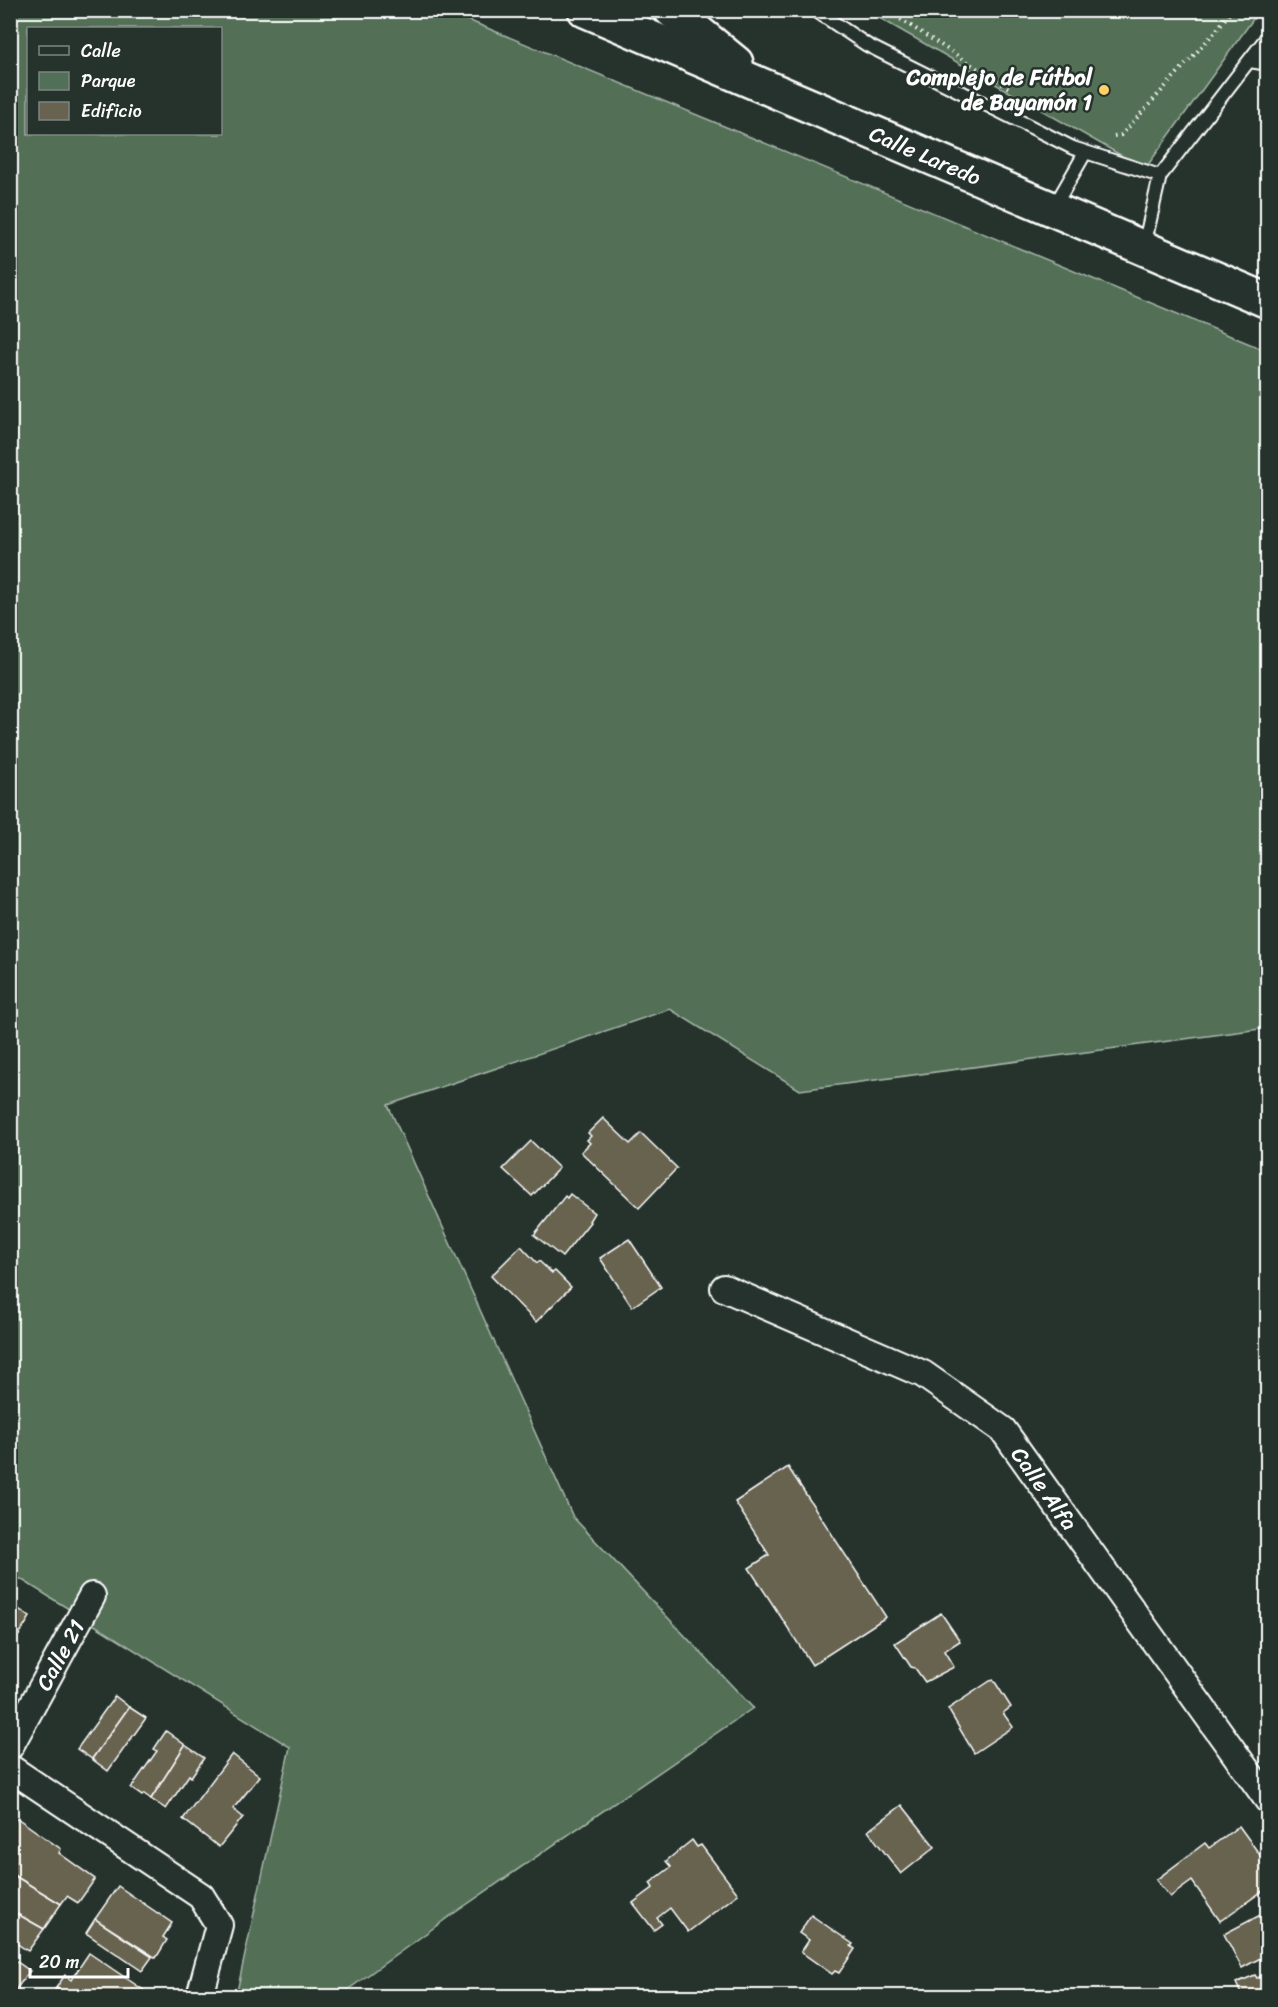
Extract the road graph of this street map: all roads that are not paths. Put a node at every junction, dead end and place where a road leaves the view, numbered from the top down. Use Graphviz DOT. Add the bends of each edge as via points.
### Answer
graph roads {
  1 [pos="585,10"];
  2 [pos="671,10"];
  3 [pos="815,10"];
  4 [pos="1268,36"];
  5 [pos="1250,62"];
  6 [pos="1268,64"];
  7 [pos="766,87"];
  8 [pos="1085,153"];
  9 [pos="1160,176"];
  10 [pos="1053,209"];
  11 [pos="1143,248"];
  12 [pos="1268,301"];
  13 [pos="724,1288"];
  14 [pos="92,1596"];
  15 [pos="10,1746"];
  16 [pos="10,1768"];
  17 [pos="1268,1800"];
  18 [pos="200,1996"];
  1 -- 7 [label="main road, Calle Laredo"];
  2 -- 7 [label="main road"];
  3 -- 8 [label="lane" via="867,45"];
  4 -- 5 [label="lane"];
  5 -- 6 [label="lane"];
  5 -- 9 [label="lane"];
  7 -- 10 [label="main road, Calle Laredo"];
  8 -- 9 [label="lane"];
  8 -- 10 [label="lane"];
  9 -- 11 [label="lane"];
  10 -- 11 [label="main road, Calle Laredo"];
  11 -- 12 [label="main road, Calle Laredo"];
  13 -- 17 [label="street, Calle Alfa" via="923,1374 1003,1430"];
  14 -- 15 [label="street, Calle 21"];
  16 -- 18 [label="street" via="201,1896 219,1925"];
}
